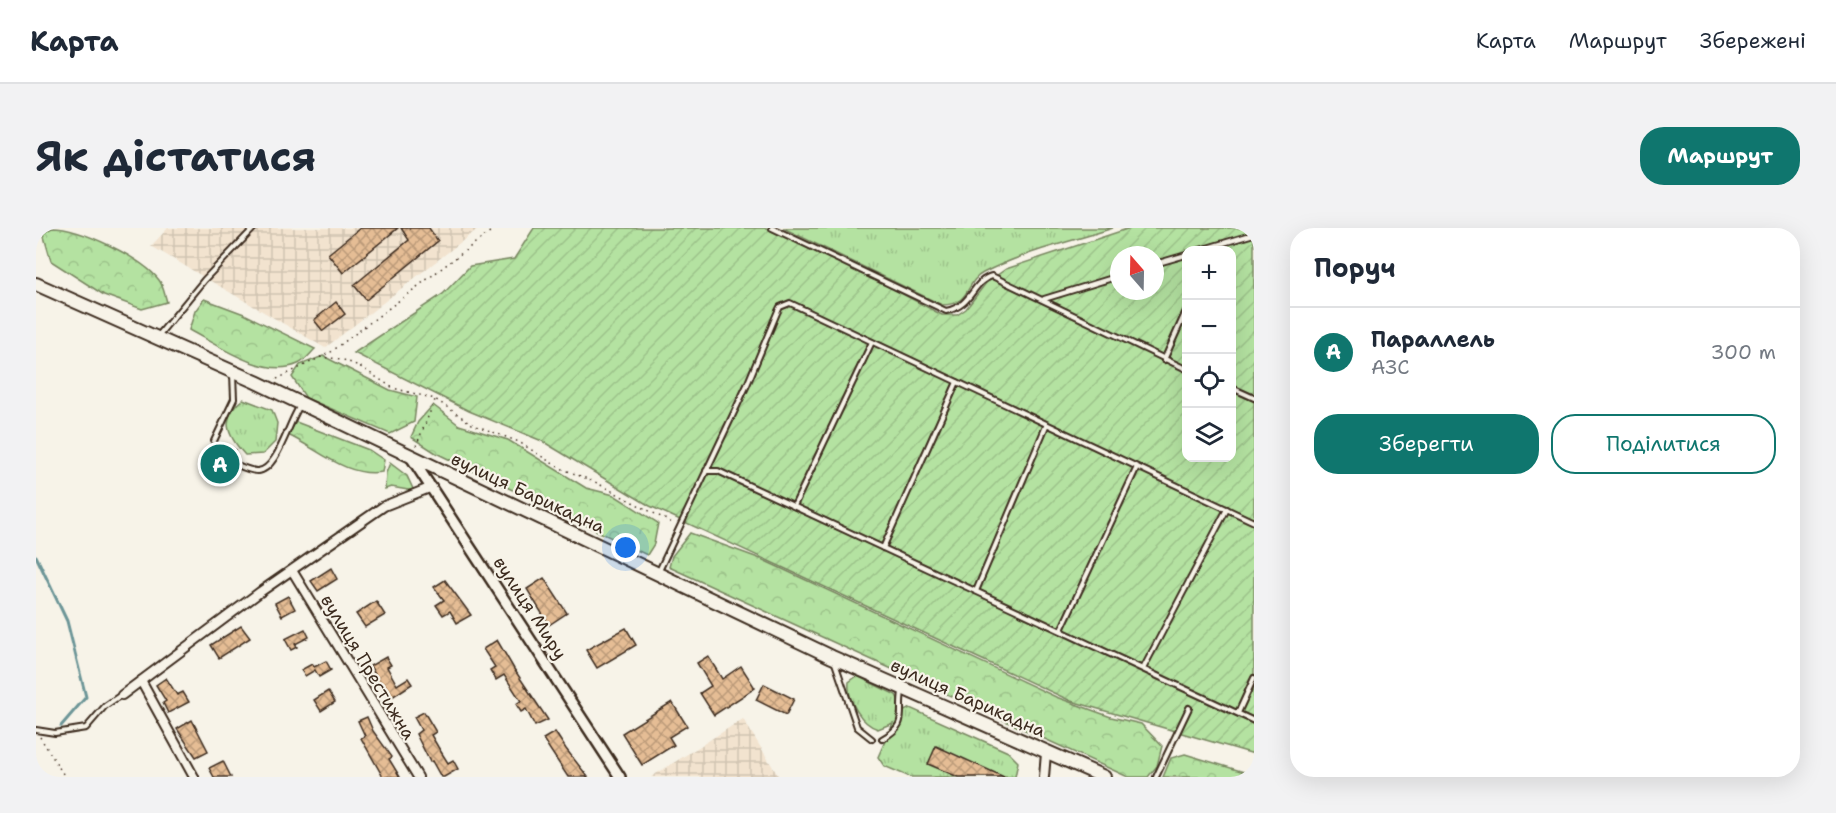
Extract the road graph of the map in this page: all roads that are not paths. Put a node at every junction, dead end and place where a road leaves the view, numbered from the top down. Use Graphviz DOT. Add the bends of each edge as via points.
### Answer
graph roads {
  1 [pos="254,228"];
  2 [pos="772,228"];
  3 [pos="1254,234"];
  4 [pos="1217,245"];
  5 [pos="1214,246"];
  6 [pos="1182,256"];
  7 [pos="1164,261"];
  8 [pos="1110,279"];
  9 [pos="36,284"];
  10 [pos="1043,299"];
  11 [pos="1182,320"];
  12 [pos="155,339"];
  13 [pos="872,342"];
  14 [pos="1164,360"];
  15 [pos="1182,367"];
  16 [pos="232,374"];
  17 [pos="957,382"];
  18 [pos="1236,390"];
  19 [pos="1254,398"];
  20 [pos="302,405"];
  21 [pos="1047,426"];
  22 [pos="218,456"];
  23 [pos="411,457"];
  24 [pos="230,462"];
  25 [pos="1137,467"];
  26 [pos="706,471"];
  27 [pos="432,487"];
  28 [pos="794,506"];
  29 [pos="1227,510"];
  30 [pos="1254,522"];
  31 [pos="883,548"];
  32 [pos="293,572"];
  33 [pos="658,573"];
  34 [pos="976,591"];
  35 [pos="1061,630"];
  36 [pos="832,657"];
  37 [pos="1144,667"];
  38 [pos="1254,678"];
  39 [pos="141,681"];
  40 [pos="903,690"];
  41 [pos="122,694"];
  42 [pos="1189,708"];
  43 [pos="1238,713"];
  44 [pos="1254,721"];
  45 [pos="36,730"];
  46 [pos="872,739"];
  47 [pos="882,739"];
  48 [pos="1046,753"];
  49 [pos="194,777"];
  50 [pos="418,777"];
  51 [pos="620,777"];
  52 [pos="1044,777"];
  53 [pos="1104,777"];
  54 [pos="1156,777"];
  1 -- 12 [label="lane"];
  2 -- 10 [label="lane" via="946,311 963,305 986,277 992,276"];
  3 -- 4 [label="lane"];
  4 -- 5 [label="lane"];
  6 -- 7 [label="lane"];
  8 -- 10 [label="lane"];
  9 -- 12 [label="main road, вулиця Барикадна"];
  10 -- 14 [label="lane"];
  11 -- 14 [label="lane"];
  12 -- 16 [label="main road, вулиця Барикадна"];
  13 -- 17 [label="lane"];
  13 -- 26 [label="lane" via="790,303 780,307"];
  13 -- 28 [label="lane"];
  14 -- 15 [label="lane"];
  16 -- 20 [label="main road, вулиця Барикадна"];
  16 -- 22 [label="lane" via="236,391 214,441"];
  17 -- 21 [label="lane"];
  17 -- 31 [label="lane"];
  18 -- 19 [label="lane"];
  20 -- 23 [label="main road, вулиця Барикадна"];
  20 -- 24 [label="lane" via="267,468 257,471"];
  21 -- 25 [label="lane"];
  21 -- 34 [label="lane"];
  23 -- 27 [label="street, вулиця Миру"];
  23 -- 33 [label="main road, вулиця Барикадна"];
  25 -- 29 [label="lane"];
  25 -- 35 [label="lane"];
  26 -- 28 [label="lane" via="718,471"];
  26 -- 33 [label="lane"];
  27 -- 32 [label="street" via="384,506"];
  27 -- 51 [label="street, вулиця Миру"];
  28 -- 31 [label="lane"];
  29 -- 30 [label="lane"];
  29 -- 37 [label="lane"];
  31 -- 34 [label="lane"];
  32 -- 39 [label="street"];
  32 -- 50 [label="street, вулиця Престижна"];
  33 -- 36 [label="main road, вулиця Барикадна"];
  34 -- 35 [label="lane"];
  35 -- 37 [label="lane"];
  36 -- 40 [label="main road, вулиця Барикадна"];
  36 -- 46 [label="lane" via="857,727"];
  37 -- 43 [label="lane"];
  38 -- 43 [label="lane"];
  39 -- 41 [label="street"];
  39 -- 49 [label="street"];
  40 -- 47 [label="lane" via="900,723"];
  40 -- 48 [label="main road, вулиця Барикадна"];
  41 -- 45 [label="lane" via="86,728 55,733"];
  42 -- 54 [label="lane"];
  43 -- 44 [label="lane"];
  48 -- 52 [label="street"];
  48 -- 53 [label="main road, вулиця Барикадна"];
}
